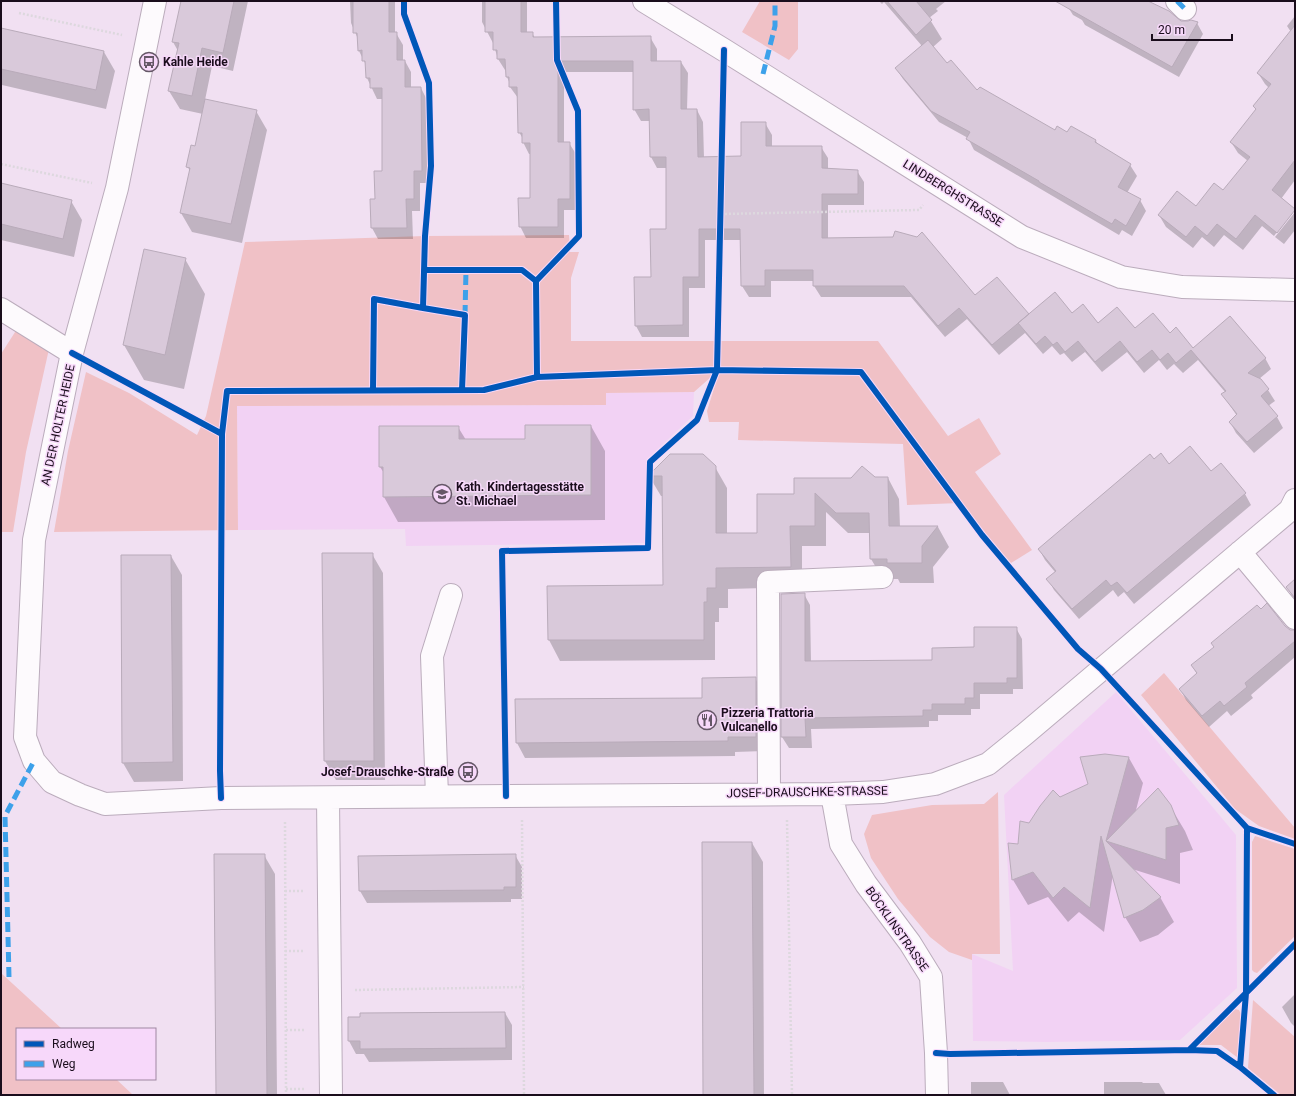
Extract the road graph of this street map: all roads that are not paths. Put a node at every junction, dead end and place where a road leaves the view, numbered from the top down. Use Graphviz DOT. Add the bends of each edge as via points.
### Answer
graph roads {
  1 [pos="155,1"];
  2 [pos="644,1"];
  3 [pos="1295,290"];
  4 [pos="1,309"];
  5 [pos="72,353"];
  6 [pos="1295,500"];
  7 [pos="1240,552"];
  8 [pos="882,577"];
  9 [pos="451,595"];
  10 [pos="1295,618"];
  11 [pos="25,737"];
  12 [pos="778,794"];
  13 [pos="832,794"];
  14 [pos="437,796"];
  15 [pos="328,798"];
  16 [pos="330,1095"];
  17 [pos="937,1095"];
  1 -- 5 [label="street, AN DER HOLTER HEIDE" via="117,188"];
  2 -- 3 [label="street, LINDBERGHSTRASSE" via="1022,237 1121,277 1182,287"];
  4 -- 5 [label="street"];
  5 -- 11 [label="street, AN DER HOLTER HEIDE" via="34,540"];
  6 -- 7 [label="street, JOSEF-DRAUSCHKE-STRASSE" via="1290,510"];
  7 -- 10 [label="street"];
  7 -- 13 [label="street, JOSEF-DRAUSCHKE-STRASSE" via="988,764 935,784 883,792"];
  8 -- 12 [label="street" via="768,582"];
  9 -- 14 [label="street" via="432,656"];
  11 -- 15 [label="street, JOSEF-DRAUSCHKE-STRASSE" via="34,761 52,782 105,804 221,798"];
  12 -- 13 [label="street, JOSEF-DRAUSCHKE-STRASSE"];
  12 -- 14 [label="street, JOSEF-DRAUSCHKE-STRASSE"];
  13 -- 17 [label="street, BÖCKLINSTRASSE" via="841,844 931,977"];
  14 -- 15 [label="street, JOSEF-DRAUSCHKE-STRASSE"];
  15 -- 16 [label="street"];
}
